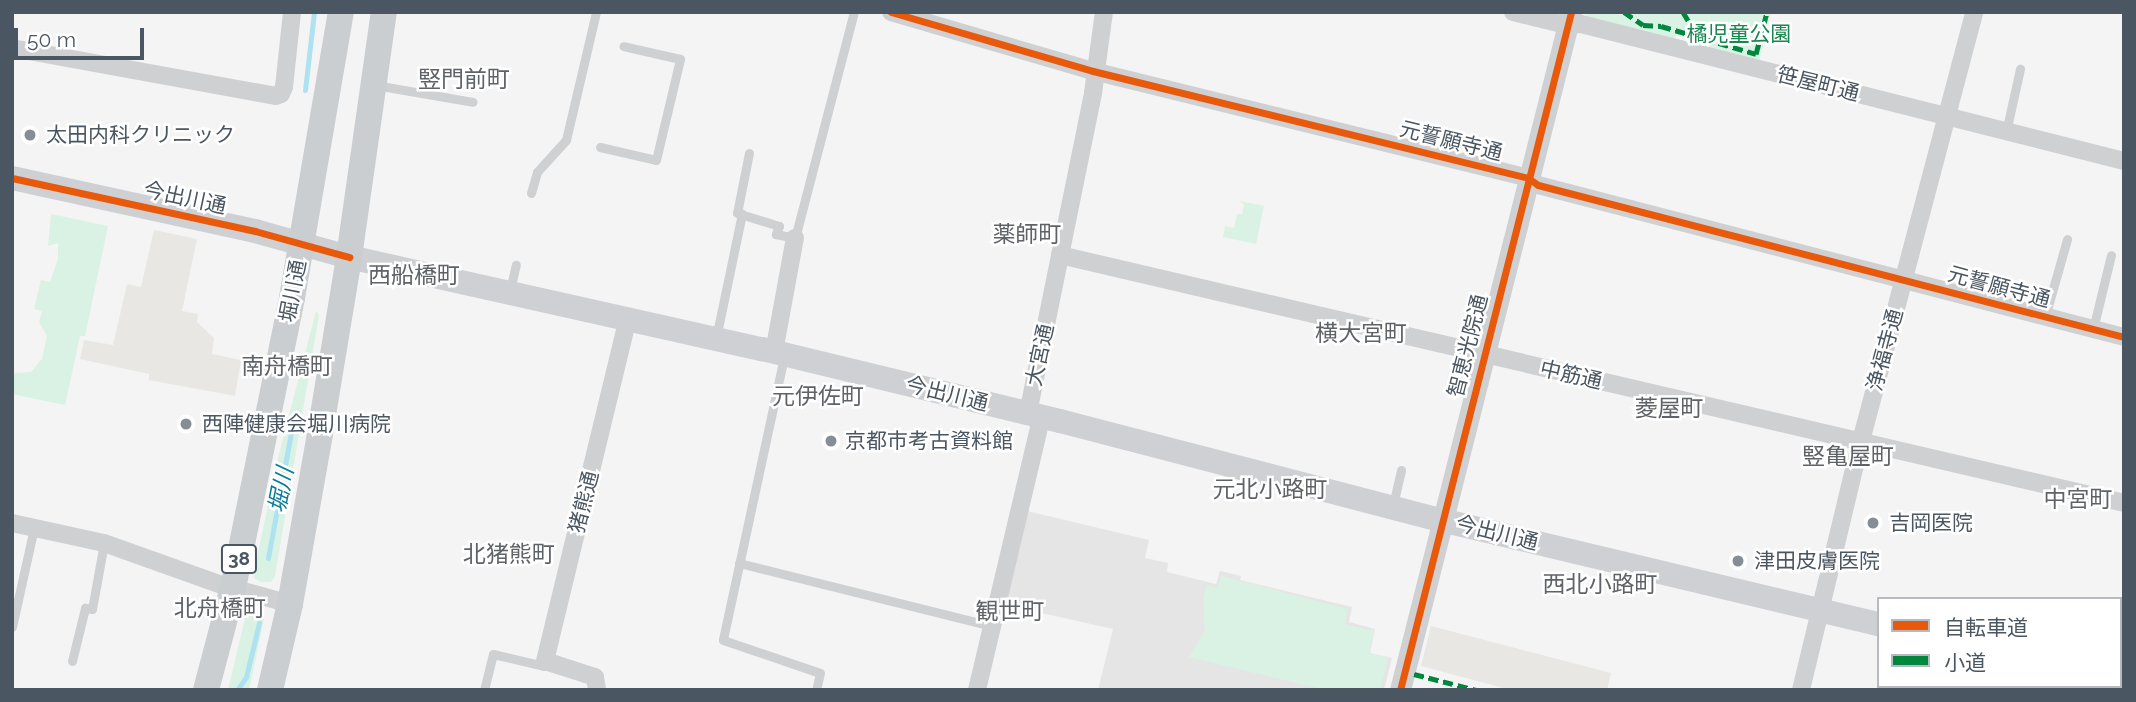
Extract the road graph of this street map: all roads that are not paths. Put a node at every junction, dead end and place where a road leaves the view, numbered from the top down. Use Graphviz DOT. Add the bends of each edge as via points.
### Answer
graph roads {
  1 [pos="292,12"];
  2 [pos="341,12"];
  3 [pos="384,12"];
  4 [pos="596,12"];
  5 [pos="854,12"];
  6 [pos="891,12"];
  7 [pos="1104,12"];
  8 [pos="1513,12"];
  9 [pos="1973,12"];
  10 [pos="1569,19"];
  11 [pos="623,46"];
  12 [pos="12,48"];
  13 [pos="2020,69"];
  14 [pos="1093,71"];
  15 [pos="374,85"];
  16 [pos="473,102"];
  17 [pos="1948,117"];
  18 [pos="2006,132"];
  19 [pos="600,147"];
  20 [pos="749,153"];
  21 [pos="2124,161"];
  22 [pos="12,178"];
  23 [pos="1528,178"];
  24 [pos="531,193"];
  25 [pos="742,214"];
  26 [pos="795,238"];
  27 [pos="2067,239"];
  28 [pos="303,244"];
  29 [pos="1060,255"];
  30 [pos="2111,255"];
  31 [pos="349,257"];
  32 [pos="516,265"];
  33 [pos="1903,280"];
  34 [pos="509,292"];
  35 [pos="2045,317"];
  36 [pos="628,319"];
  37 [pos="2092,329"];
  38 [pos="2124,337"];
  39 [pos="716,340"];
  40 [pos="779,354"];
  41 [pos="1484,355"];
  42 [pos="1028,413"];
  43 [pos="1861,441"];
  44 [pos="1401,470"];
  45 [pos="2124,503"];
  46 [pos="1392,507"];
  47 [pos="1441,520"];
  48 [pos="12,523"];
  49 [pos="34,528"];
  50 [pos="104,543"];
  51 [pos="739,563"];
  52 [pos="233,588"];
  53 [pos="290,604"];
  54 [pos="1818,612"];
  55 [pos="1877,624"];
  56 [pos="992,626"];
  57 [pos="12,628"];
  58 [pos="72,661"];
  59 [pos="545,662"];
  60 [pos="206,690"];
  61 [pos="270,690"];
  62 [pos="484,690"];
  63 [pos="597,690"];
  64 [pos="816,690"];
  65 [pos="977,690"];
  66 [pos="1401,690"];
  67 [pos="1801,690"];
  1 -- 12 [label="street" via="284,87 276,96"];
  2 -- 28 [label="main road, 堀川通 / 38"];
  3 -- 15 [label="main road"];
  4 -- 24 [label="lane" via="594,39 569,140 537,172"];
  5 -- 26 [label="lane"];
  6 -- 14 [label="street, 元誓願寺通"];
  7 -- 14 [label="street, 大宮通"];
  8 -- 10 [label="street, 笹屋町通"];
  9 -- 17 [label="street, 浄福寺通"];
  10 -- 17 [label="street, 笹屋町通"];
  10 -- 23 [label="street, 智恵光院通"];
  11 -- 19 [label="lane" via="680,58 656,160"];
  13 -- 18 [label="lane"];
  14 -- 23 [label="street, 元誓願寺通"];
  14 -- 29 [label="street, 大宮通" via="1093,93"];
  15 -- 16 [label="lane"];
  15 -- 31 [label="main road"];
  17 -- 18 [label="street, 笹屋町通"];
  17 -- 33 [label="street, 浄福寺通"];
  18 -- 21 [label="street, 笹屋町通"];
  20 -- 25 [label="lane" via="737,213"];
  22 -- 28 [label="main road, 今出川通"];
  23 -- 33 [label="street, 元誓願寺通" via="1538,185"];
  23 -- 41 [label="street, 智恵光院通"];
  25 -- 26 [label="lane" via="779,226 776,234"];
  25 -- 39 [label="lane"];
  26 -- 40 [label="street"];
  27 -- 35 [label="lane"];
  28 -- 31 [label="main road, 今出川通"];
  28 -- 52 [label="main road, 堀川通 / 38"];
  29 -- 41 [label="street, 中筋通"];
  29 -- 42 [label="street, 大宮通"];
  30 -- 37 [label="lane"];
  31 -- 34 [label="main road, 今出川通"];
  31 -- 53 [label="main road"];
  32 -- 34 [label="lane"];
  33 -- 35 [label="street, 元誓願寺通"];
  33 -- 43 [label="street, 浄福寺通"];
  34 -- 36 [label="main road, 今出川通"];
  35 -- 37 [label="street, 元誓願寺通"];
  36 -- 39 [label="main road, 今出川通"];
  36 -- 59 [label="street, 猪熊通"];
  37 -- 38 [label="street, 元誓願寺通"];
  39 -- 40 [label="main road, 今出川通"];
  40 -- 42 [label="main road, 今出川通"];
  40 -- 51 [label="lane"];
  41 -- 43 [label="street, 中筋通"];
  41 -- 47 [label="street, 智恵光院通"];
  42 -- 46 [label="main road, 今出川通"];
  42 -- 56 [label="street, 大宮通" via="1040,423"];
  43 -- 45 [label="street, 中筋通"];
  43 -- 54 [label="street, 浄福寺通"];
  44 -- 46 [label="lane"];
  46 -- 47 [label="main road, 今出川通"];
  47 -- 54 [label="main road, 今出川通"];
  47 -- 66 [label="street, 智恵光院通"];
  48 -- 49 [label="street"];
  49 -- 50 [label="street"];
  49 -- 57 [label="lane"];
  50 -- 52 [label="street"];
  50 -- 58 [label="lane" via="92,609 85,608"];
  51 -- 56 [label="lane"];
  51 -- 64 [label="lane" via="723,640 820,673"];
  52 -- 53 [label="street"];
  52 -- 60 [label="main road, 堀川通 / 38"];
  53 -- 61 [label="main road"];
  54 -- 55 [label="main road, 今出川通"];
  54 -- 67 [label="street, 浄福寺通"];
  56 -- 65 [label="street, 大宮通"];
  59 -- 62 [label="lane" via="544,667 493,654"];
  59 -- 63 [label="street" via="595,677"];
}
